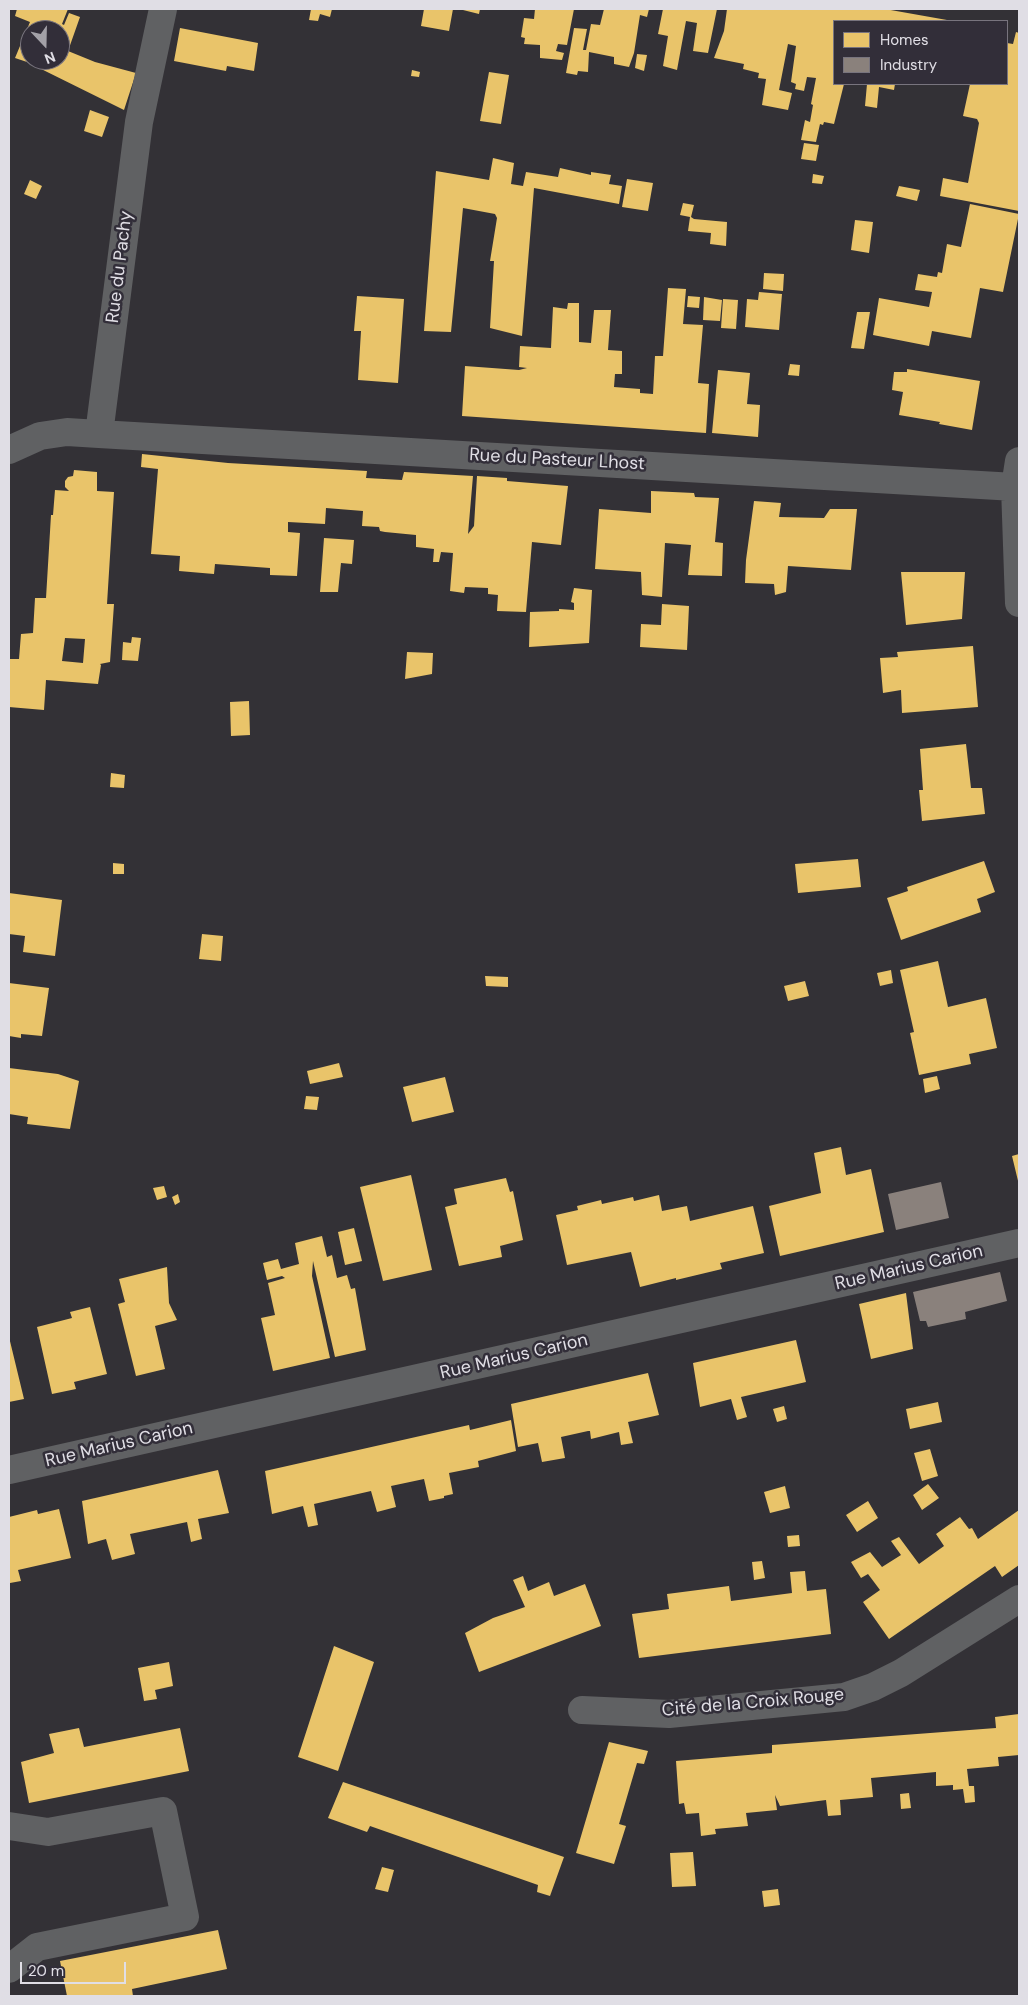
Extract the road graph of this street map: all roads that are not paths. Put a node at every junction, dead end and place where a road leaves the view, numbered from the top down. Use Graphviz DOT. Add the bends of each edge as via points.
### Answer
graph roads {
  1 [pos="162,9"];
  2 [pos="100,434"];
  3 [pos="9,450"];
  4 [pos="1017,474"];
  5 [pos="1019,603"];
  6 [pos="1019,1243"];
  7 [pos="9,1470"];
  8 [pos="1019,1599"];
  9 [pos="582,1710"];
  10 [pos="9,1826"];
  11 [pos="9,1970"];
  1 -- 2 [label="street, Rue du Pachy" via="139,122"];
  2 -- 3 [label="street" via="67,432 40,436"];
  2 -- 4 [label="street, Rue du Pasteur Lhost"];
  4 -- 5 [label="street"];
  6 -- 7 [label="street, Rue Marius Carion"];
  8 -- 9 [label="street, Cité de la Croix Rouge" via="901,1673 844,1697 669,1714"];
  10 -- 11 [label="street" via="48,1832 163,1811 185,1916 37,1947"];
}
